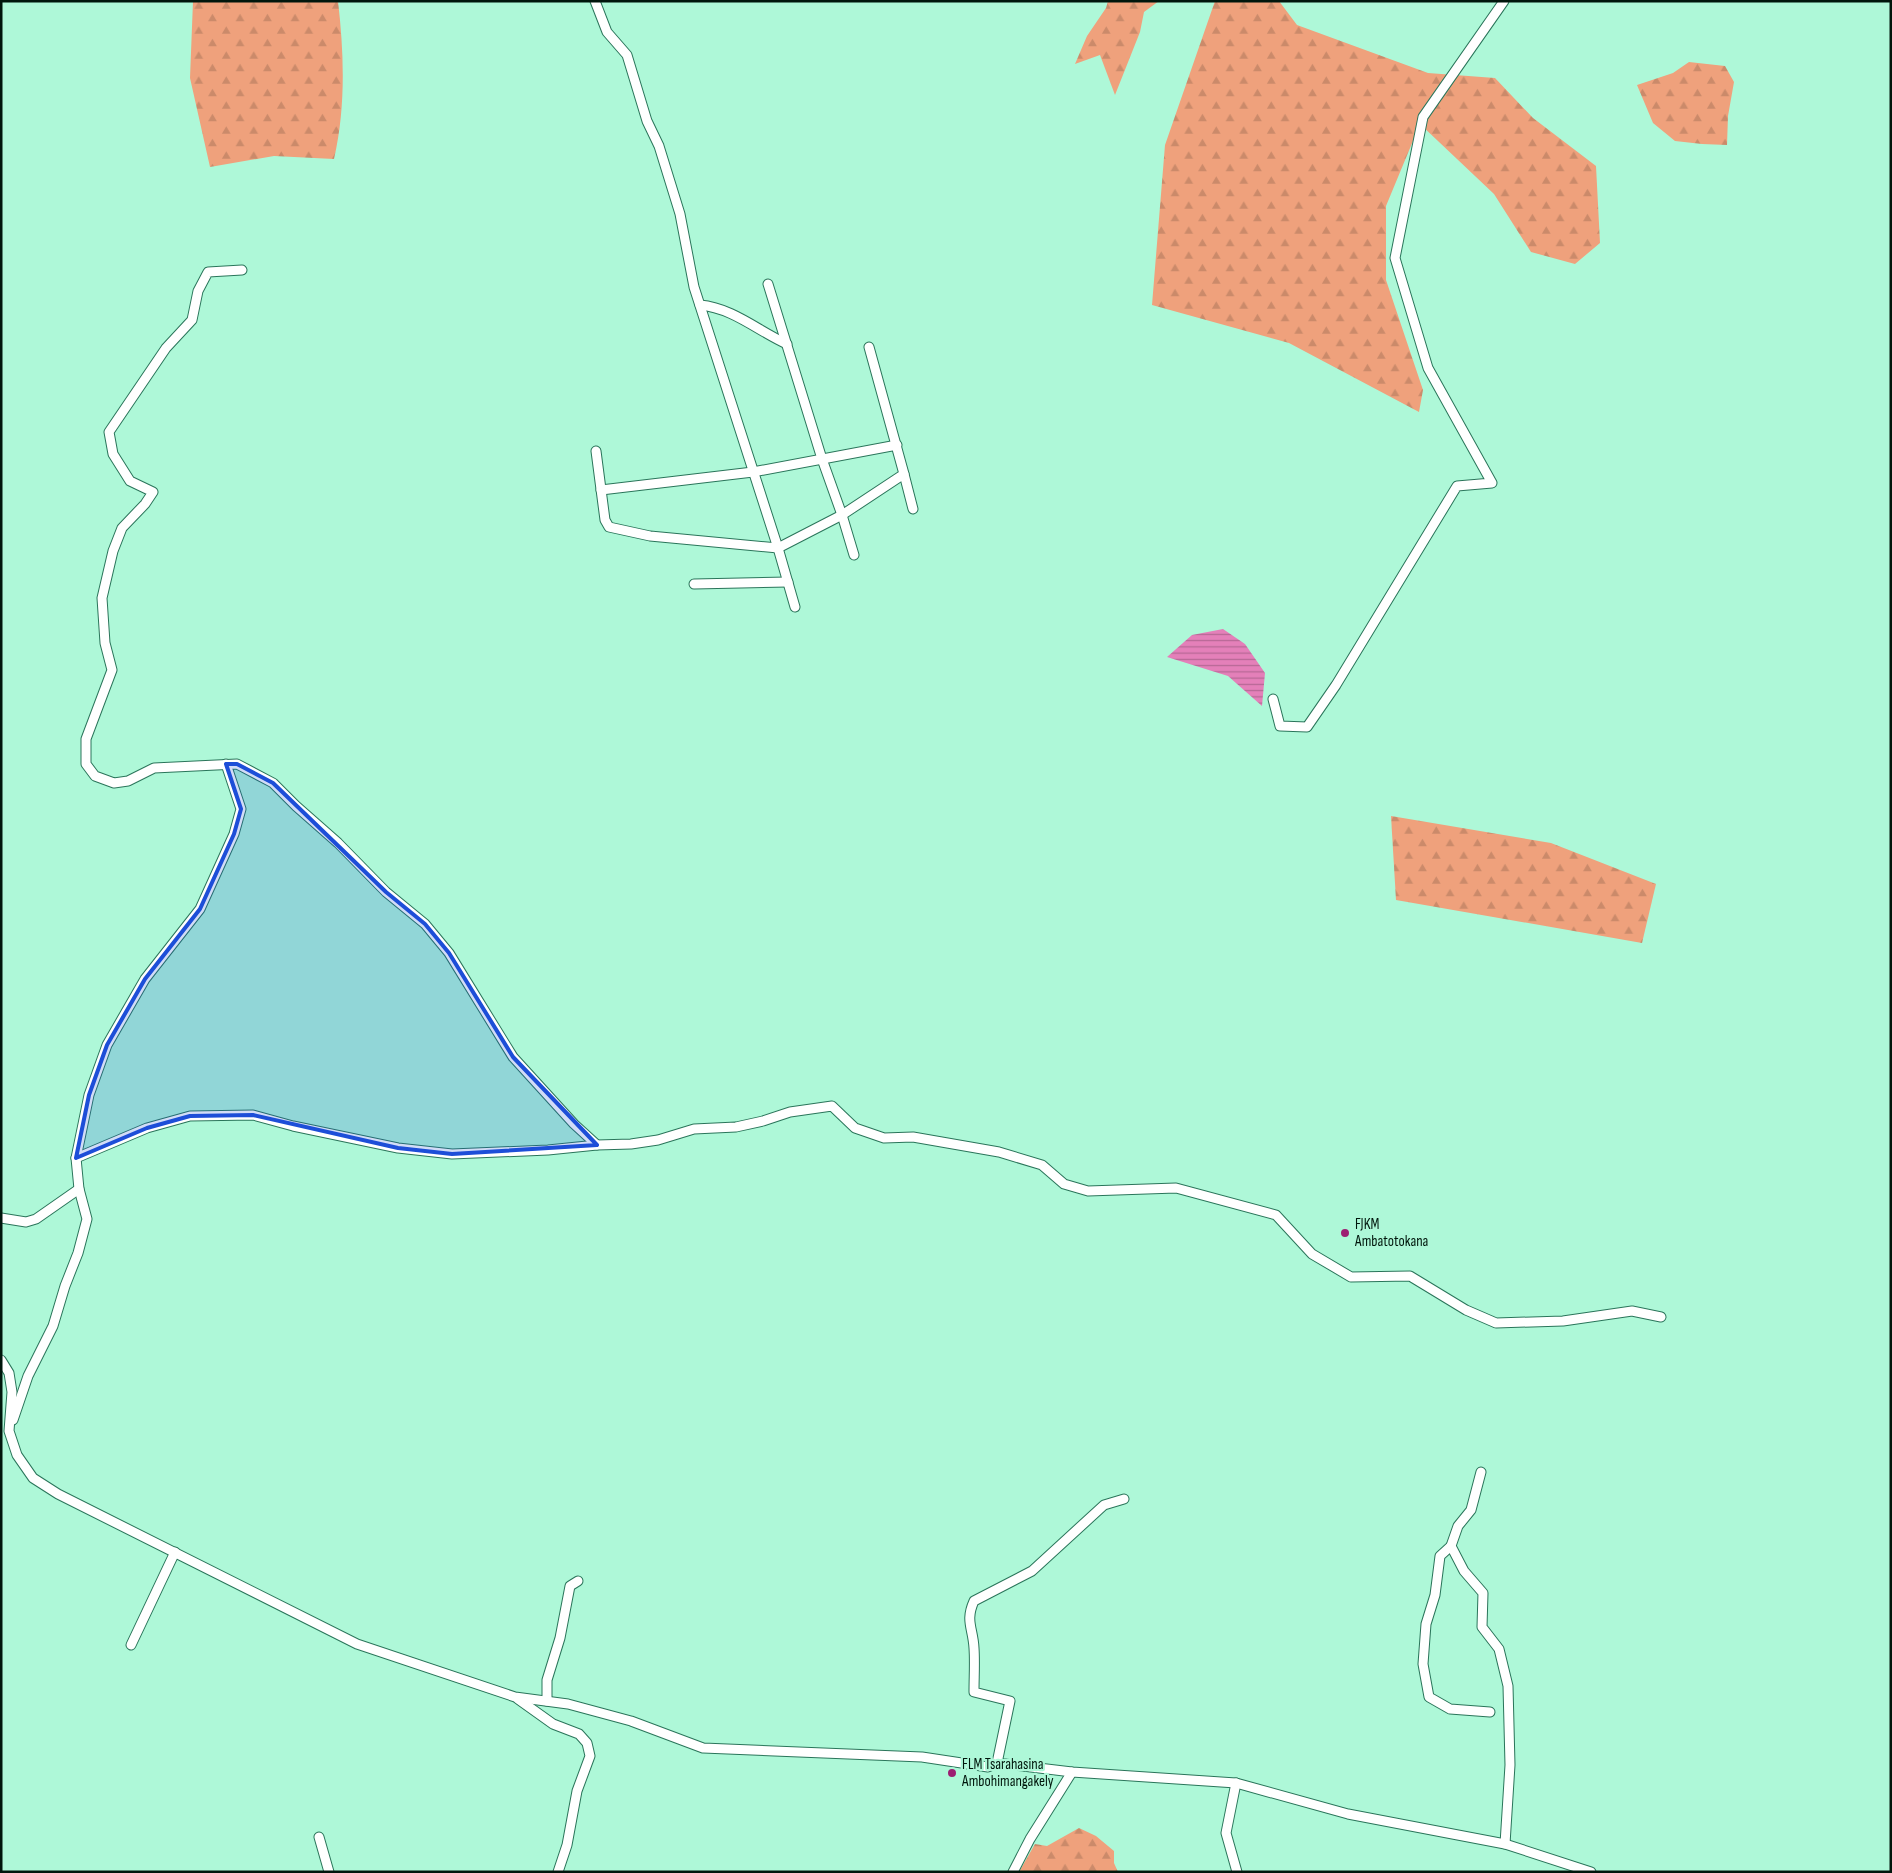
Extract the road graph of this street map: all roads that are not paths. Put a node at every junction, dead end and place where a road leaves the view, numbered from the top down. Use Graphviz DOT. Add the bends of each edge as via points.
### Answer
graph roads {
  1 [pos="595,1"];
  2 [pos="1504,1"];
  3 [pos="242,270"];
  4 [pos="768,284"];
  5 [pos="700,305"];
  6 [pos="787,344"];
  7 [pos="869,347"];
  8 [pos="897,445"];
  9 [pos="596,451"];
  10 [pos="822,459"];
  11 [pos="753,472"];
  12 [pos="904,474"];
  13 [pos="601,490"];
  14 [pos="913,509"];
  15 [pos="842,515"];
  16 [pos="778,548"];
  17 [pos="854,555"];
  18 [pos="788,582"];
  19 [pos="694,584"];
  20 [pos="795,607"];
  21 [pos="1273,699"];
  22 [pos="226,764"];
  23 [pos="597,1145"];
  24 [pos="76,1158"];
  25 [pos="79,1189"];
  26 [pos="1,1218"];
  27 [pos="1661,1318"];
  28 [pos="1,1360"];
  29 [pos="9,1431"];
  30 [pos="1482,1472"];
  31 [pos="1124,1498"];
  32 [pos="1451,1546"];
  33 [pos="175,1552"];
  34 [pos="578,1581"];
  35 [pos="131,1645"];
  36 [pos="515,1697"];
  37 [pos="546,1701"];
  38 [pos="1490,1712"];
  39 [pos="998,1764"];
  40 [pos="1072,1772"];
  41 [pos="1236,1783"];
  42 [pos="318,1836"];
  43 [pos="1505,1844"];
  44 [pos="329,1872"];
  45 [pos="558,1872"];
  46 [pos="1013,1872"];
  47 [pos="1237,1872"];
  48 [pos="1590,1872"];
  1 -- 5 [label="street" via="608,32 627,55 647,121 659,146 680,214"];
  2 -- 21 [label="street" via="1422,117 1395,258 1428,368 1492,483 1457,486 1307,728 1280,726"];
  3 -- 22 [label="street" via="208,272 198,290 192,320 166,348 108,432 114,454 130,481 152,492 122,528 113,551 102,598 105,643 112,670 86,739 86,764 95,776 114,783 128,781 154,768"];
  4 -- 6 [label="street"];
  5 -- 6 [label="street" via="714,306"];
  5 -- 11 [label="street"];
  6 -- 10 [label="street"];
  7 -- 8 [label="street"];
  8 -- 10 [label="street"];
  8 -- 12 [label="street"];
  9 -- 13 [label="street"];
  10 -- 11 [label="street"];
  10 -- 15 [label="street"];
  11 -- 13 [label="street"];
  11 -- 16 [label="street"];
  12 -- 14 [label="street"];
  12 -- 15 [label="street"];
  13 -- 16 [label="street" via="605,520 609,526 650,536"];
  15 -- 16 [label="street"];
  15 -- 17 [label="street"];
  16 -- 18 [label="street"];
  18 -- 19 [label="street"];
  18 -- 20 [label="street"];
  22 -- 23 [label="street" via="237,764 273,783 386,892 425,924 449,954 513,1057"];
  22 -- 24 [label="street" via="241,809 234,834 200,909 145,979 107,1045 89,1095"];
  23 -- 24 [label="street" via="452,1154 398,1148 252,1114 190,1116 147,1128"];
  23 -- 27 [label="street" via="658,1140 694,1128 736,1127 790,1112 832,1106 854,1128 884,1138 913,1136 999,1152 1042,1164 1064,1184 1088,1190 1176,1188 1276,1215 1312,1254 1351,1277 1410,1276 1466,1310 1496,1323 1562,1321 1632,1311"];
  24 -- 25 [label="street"];
  25 -- 26 [label="street" via="36,1219 26,1222"];
  25 -- 29 [label="street" via="87,1219 78,1253 53,1326 28,1376"];
  28 -- 29 [label="street" via="9,1374 12,1392"];
  29 -- 33 [label="street" via="17,1456 33,1478 58,1494"];
  30 -- 32 [label="street" via="1471,1510 1458,1526"];
  31 -- 39 [label="street" via="1104,1505 1032,1571 974,1601 968,1622 974,1646 974,1692 1010,1701"];
  32 -- 38 [label="street" via="1440,1556 1436,1595 1426,1624 1423,1664 1430,1696 1450,1709"];
  32 -- 43 [label="street" via="1464,1571 1483,1593 1482,1627 1499,1649 1508,1686 1510,1765"];
  33 -- 35 [label="street"];
  33 -- 36 [label="street" via="357,1644"];
  34 -- 37 [label="street" via="570,1586 560,1638 547,1680"];
  36 -- 37 [label="street"];
  36 -- 45 [label="street" via="553,1724 579,1734 587,1743 590,1756 577,1790 568,1845"];
  37 -- 39 [label="street" via="631,1721 702,1748 922,1757 988,1767"];
  39 -- 40 [label="street"];
  40 -- 41 [label="street"];
  40 -- 46 [label="street"];
  41 -- 43 [label="street" via="1348,1814"];
  41 -- 47 [label="street" via="1226,1833"];
  42 -- 44 [label="street"];
  43 -- 48 [label="street"];
}
